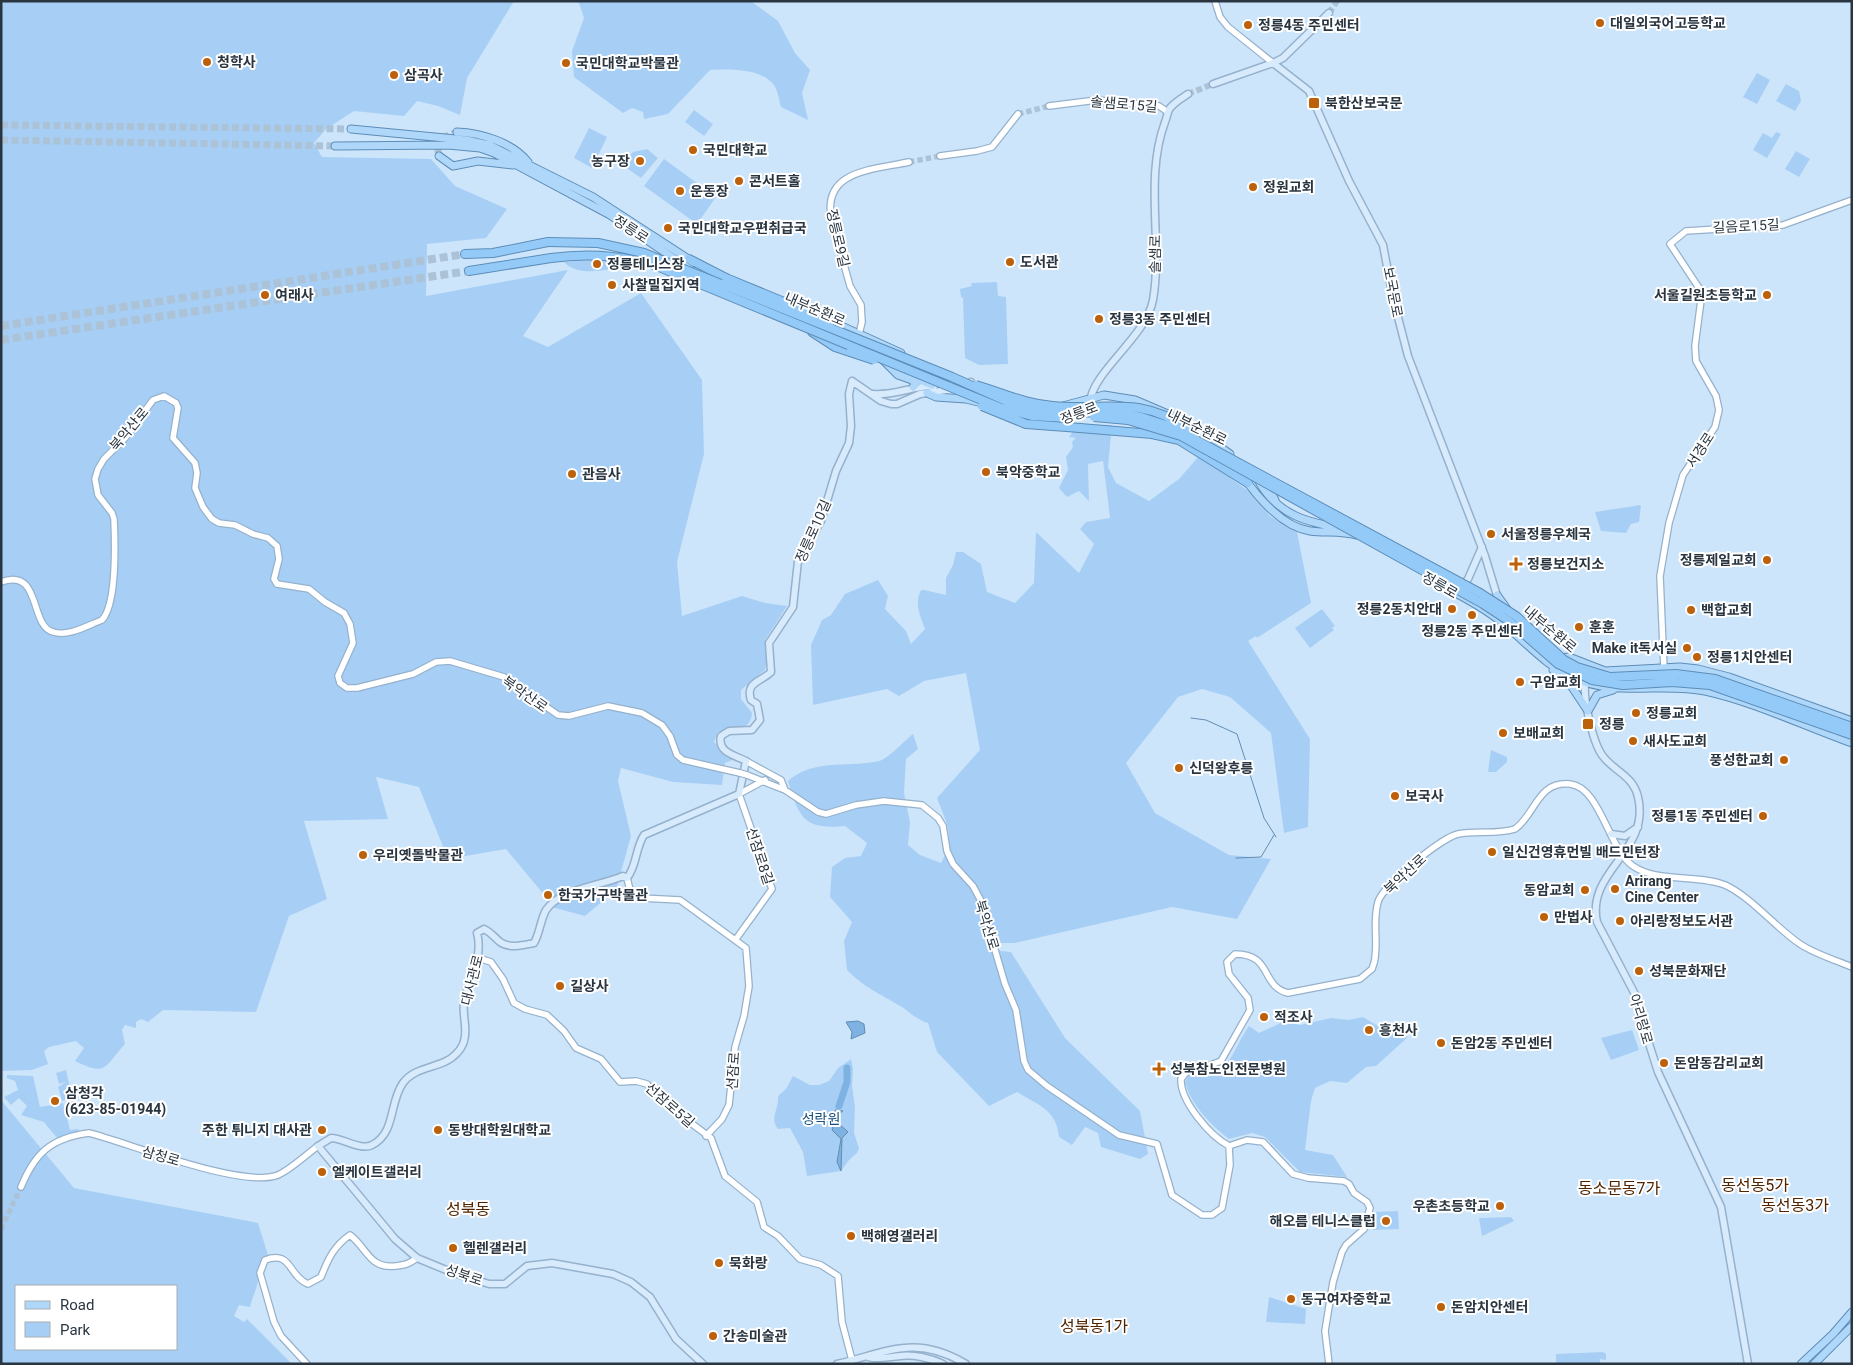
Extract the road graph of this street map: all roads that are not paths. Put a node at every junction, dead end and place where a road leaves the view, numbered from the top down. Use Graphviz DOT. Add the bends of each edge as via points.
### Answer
graph roads {
  1 [pos="1215,1"];
  2 [pos="1329,13"];
  3 [pos="1273,63"];
  4 [pos="1213,84"];
  5 [pos="1188,94"];
  6 [pos="1049,106"];
  7 [pos="1168,112"];
  8 [pos="1018,114"];
  9 [pos="351,129"];
  10 [pos="457,132"];
  11 [pos="335,146"];
  12 [pos="439,156"];
  13 [pos="940,156"];
  14 [pos="909,162"];
  15 [pos="530,164"];
  16 [pos="521,166"];
  17 [pos="543,178"];
  18 [pos="577,188"];
  19 [pos="1852,200"];
  20 [pos="1670,244"];
  21 [pos="465,254"];
  22 [pos="689,259"];
  23 [pos="469,271"];
  24 [pos="744,287"];
  25 [pos="771,294"];
  26 [pos="747,297"];
  27 [pos="789,302"];
  28 [pos="855,336"];
  29 [pos="871,350"];
  30 [pos="896,365"];
  31 [pos="952,377"];
  32 [pos="913,383"];
  33 [pos="973,383"];
  34 [pos="932,385"];
  35 [pos="953,388"];
  36 [pos="964,392"];
  37 [pos="927,393"];
  38 [pos="1090,397"];
  39 [pos="880,398"];
  40 [pos="986,404"];
  41 [pos="1089,406"];
  42 [pos="1255,473"];
  43 [pos="1248,483"];
  44 [pos="1262,487"];
  45 [pos="1275,500"];
  46 [pos="1368,541"];
  47 [pos="1482,547"];
  48 [pos="1451,579"];
  49 [pos="1,582"];
  50 [pos="1465,588"];
  51 [pos="1497,595"];
  52 [pos="1462,598"];
  53 [pos="1501,607"];
  54 [pos="1508,612"];
  55 [pos="1504,624"];
  56 [pos="1542,659"];
  57 [pos="1560,659"];
  58 [pos="1663,667"];
  59 [pos="1593,668"];
  60 [pos="1585,682"];
  61 [pos="1618,688"];
  62 [pos="1670,689"];
  63 [pos="1707,692"];
  64 [pos="1780,696"];
  65 [pos="1823,710"];
  66 [pos="1588,711"];
  67 [pos="1852,721"];
  68 [pos="1834,723"];
  69 [pos="1852,728"];
  70 [pos="1813,729"];
  71 [pos="1852,734"];
  72 [pos="1852,743"];
  73 [pos="746,760"];
  74 [pos="765,780"];
  75 [pos="785,790"];
  76 [pos="739,794"];
  77 [pos="1638,826"];
  78 [pos="1611,834"];
  79 [pos="1622,857"];
  80 [pos="627,878"];
  81 [pos="736,939"];
  82 [pos="478,958"];
  83 [pos="1852,967"];
  84 [pos="706,1136"];
  85 [pos="318,1146"];
  86 [pos="1229,1146"];
  87 [pos="21,1187"];
  88 [pos="417,1258"];
  89 [pos="1852,1312"];
  90 [pos="1852,1326"];
  91 [pos="868,1357"];
  92 [pos="852,1360"];
  93 [pos="308,1364"];
  94 [pos="703,1364"];
  95 [pos="837,1364"];
  96 [pos="943,1364"];
  97 [pos="966,1364"];
  98 [pos="1329,1364"];
  99 [pos="1748,1364"];
  100 [pos="1801,1364"];
  101 [pos="1814,1364"];
  1 -- 3 [label="street, 보국문로" via="1220,17 1228,27"];
  2 -- 3 [label="main road" via="1283,58"];
  3 -- 4 [label="main road"];
  3 -- 47 [label="main road, 보국문로" via="1312,96 1349,181 1383,245 1408,356"];
  5 -- 7 [label="main road"];
  6 -- 7 [label="street, 솔샘로15길" via="1096,100 1159,106"];
  7 -- 38 [label="main road, 솔샘로" via="1158,144 1156,264 1151,304 1140,327"];
  8 -- 13 [label="street" via="992,146"];
  9 -- 15 [label="main road, 정릉로" via="477,142"];
  10 -- 15 [label="main road" via="493,139 522,154"];
  11 -- 16 [label="main road, 정릉로" via="466,146 494,153"];
  12 -- 16 [label="main road" via="453,166 478,160"];
  14 -- 28 [label="street, 정릉로9길" via="847,177 832,194 829,212 850,286 861,305 862,322"];
  15 -- 18 [label="main road, 정릉로"];
  16 -- 17 [label="main road, 정릉로"];
  17 -- 18 [label="main road" via="552,179 574,191"];
  17 -- 26 [label="main road, 정릉로" via="610,215 707,280"];
  18 -- 22 [label="main road, 정릉로"];
  19 -- 20 [label="street, 길음로15길" via="1783,225 1686,231"];
  20 -- 58 [label="street, 서경로" via="1699,288 1696,361 1716,396 1719,410 1715,427 1683,475 1669,523 1660,576"];
  21 -- 28 [label="highway, 내부순환로, bridge" via="493,253 548,242 613,244 644,253"];
  22 -- 24 [label="main road, 정릉로" via="714,275"];
  22 -- 25 [label="main road, 정릉로"];
  22 -- 28 [label="highway, bridge"];
  23 -- 30 [label="highway, 내부순환로, bridge" via="550,258 600,255 646,263"];
  24 -- 25 [label="main road, 정릉로"];
  24 -- 27 [label="main road, 정릉로"];
  25 -- 27 [label="main road, 정릉로"];
  26 -- 28 [label="street"];
  26 -- 29 [label="main road, 정릉로"];
  26 -- 30 [label="highway, bridge" via="801,323 835,347"];
  27 -- 28 [label="main road, 정릉로"];
  28 -- 29 [label="street"];
  28 -- 31 [label="highway, 내부순환로, bridge"];
  28 -- 33 [label="main road, 정릉로"];
  29 -- 32 [label="main road" via="895,373"];
  29 -- 34 [label="main road" via="902,372"];
  29 -- 35 [label="main road, 정릉로"];
  30 -- 35 [label="highway, 내부순환로, bridge"];
  31 -- 44 [label="highway, bridge" via="1031,404 1065,407 1119,405 1161,414 1240,466"];
  31 -- 69 [label="highway, 내부순환로, bridge" via="1022,408 1062,413 1114,412 1172,427 1480,592 1516,616 1564,660 1577,667 1610,677 1676,674 1715,679"];
  32 -- 34 [label="main road"];
  32 -- 39 [label="main road"];
  33 -- 35 [label="main road"];
  33 -- 36 [label="main road"];
  33 -- 38 [label="main road, 정릉로" via="1029,406 1065,406"];
  34 -- 35 [label="main road"];
  35 -- 36 [label="main road, 정릉로"];
  35 -- 43 [label="highway, bridge" via="1021,423 1152,434 1179,440"];
  35 -- 71 [label="highway, 내부순환로, bridge" via="1001,408 1033,416 1114,418 1181,436 1490,607 1546,655 1575,674 1613,684 1672,682 1710,686"];
  36 -- 37 [label="main road"];
  36 -- 40 [label="main road, 정릉로"];
  37 -- 39 [label="main road" via="897,404 888,404"];
  37 -- 40 [label="main road"];
  38 -- 41 [label="main road, 솔샘로"];
  38 -- 42 [label="main road, 정릉로" via="1124,397 1172,414"];
  39 -- 73 [label="main road, 정릉로10길" via="852,381 849,443 836,471 821,521 798,561 793,607 769,643 770,672 750,688 751,700 757,704 760,720 752,730 730,731 720,736 720,744 725,751"];
  40 -- 41 [label="main road, 정릉로" via="1029,420 1052,422 1064,420"];
  41 -- 43 [label="main road, 정릉로" via="1120,404 1159,419 1197,447 1234,468"];
  42 -- 44 [label="main road, 정릉로"];
  42 -- 45 [label="main road, 정릉로" via="1266,482"];
  43 -- 46 [label="main road, 정릉로" via="1290,525 1311,531 1354,534"];
  44 -- 45 [label="main road, 정릉로"];
  45 -- 48 [label="main road, 정릉로" via="1298,519 1369,536"];
  46 -- 48 [label="main road" via="1449,588 1454,585"];
  46 -- 52 [label="main road, 정릉로"];
  47 -- 50 [label="main road"];
  47 -- 51 [label="main road, 보국문로"];
  48 -- 50 [label="main road, 정릉로"];
  49 -- 74 [label="street, 북악산로, bridge" via="13,580 24,584 45,627 51,632 67,633 106,616 110,607 114,519 98,495 95,479 104,459 125,438 153,400 164,396 178,408 173,438 194,463 197,473 195,488 212,519 235,525 275,543 279,551 274,579 277,584 309,588 341,610 347,618 354,643 338,676 340,683 347,688 413,674 436,662 450,661 504,677 558,715 569,716 608,706 642,713 662,726 683,760"];
  50 -- 52 [label="main road"];
  50 -- 53 [label="main road, 정릉로"];
  51 -- 53 [label="main road, 보국문로"];
  51 -- 54 [label="main road"];
  52 -- 55 [label="main road, 정릉로"];
  53 -- 54 [label="main road, 정릉로"];
  53 -- 55 [label="main road, 보국문로"];
  54 -- 57 [label="main road, 정릉로"];
  55 -- 56 [label="main road, 정릉로"];
  56 -- 57 [label="main road" via="1558,666 1562,662"];
  56 -- 60 [label="main road, 정릉로"];
  56 -- 66 [label="main road" via="1572,687"];
  57 -- 59 [label="main road" via="1569,657"];
  58 -- 59 [label="main road" via="1619,672"];
  58 -- 62 [label="street, 서경로"];
  58 -- 64 [label="main road" via="1717,674"];
  59 -- 60 [label="main road"];
  60 -- 61 [label="main road, 정릉로"];
  60 -- 66 [label="main road, 아리랑로"];
  61 -- 62 [label="main road, 정릉로"];
  61 -- 66 [label="main road" via="1597,696"];
  62 -- 63 [label="main road, 정릉로"];
  63 -- 64 [label="main road" via="1726,693 1783,712 1786,709 1779,706"];
  63 -- 70 [label="main road, 정릉로"];
  64 -- 65 [label="main road"];
  65 -- 67 [label="main road"];
  65 -- 68 [label="main road"];
  66 -- 77 [label="main road, 아리랑로" via="1600,752 1627,776 1636,790 1640,807"];
  68 -- 69 [label="main road"];
  68 -- 70 [label="main road" via="1803,716 1801,720"];
  70 -- 72 [label="main road, 정릉로"];
  73 -- 75 [label="street" via="781,780"];
  73 -- 76 [label="main road"];
  74 -- 75 [label="street, 북악산로"];
  74 -- 76 [label="street"];
  75 -- 86 [label="street, 북악산로" via="826,814 884,801 922,805 938,818 943,826 946,851 980,900 1016,1010 1028,1070 1119,1135 1157,1144 1172,1195 1202,1216 1212,1215 1222,1208 1230,1165"];
  76 -- 80 [label="main road" via="644,835 633,871"];
  76 -- 81 [label="street, 선잠로8길" via="772,890"];
  77 -- 78 [label="main road" via="1625,836"];
  77 -- 79 [label="main road, 아리랑로"];
  78 -- 79 [label="street, 북악산로"];
  78 -- 86 [label="street, 북악산로" via="1591,799 1580,788 1570,784 1557,786 1542,792 1517,828 1463,834 1444,840 1381,895 1377,907 1375,958 1372,968 1360,979 1288,993 1280,991 1257,959 1235,954 1227,962 1228,974 1248,998 1250,1010 1221,1061 1208,1066 1192,1065 1184,1073 1180,1087 1190,1107 1219,1141"];
  79 -- 83 [label="street" via="1646,872 1724,885 1801,945"];
  79 -- 99 [label="main road, 아리랑로" via="1600,887 1597,922 1638,1000 1658,1072 1721,1207"];
  80 -- 81 [label="street, 선잠로" via="630,890 641,898 680,900"];
  80 -- 82 [label="main road, 대사관로" via="623,876 558,899 547,909 534,943 519,947 508,945 484,929 477,933 480,944"];
  81 -- 84 [label="street, 선잠로" via="746,948 746,1004 735,1047 730,1105"];
  82 -- 84 [label="street, 선잠로5길" via="491,962 514,1003 547,1015 576,1048 601,1059 620,1082 647,1084 664,1103"];
  82 -- 85 [label="main road, 대사관로" via="464,1003 464,1042 456,1054 449,1060 412,1074 404,1081 396,1095 390,1122 376,1143 367,1147 331,1138"];
  84 -- 92 [label="street" via="711,1138 725,1176 758,1202 764,1227 778,1236 800,1259 821,1265 838,1276 842,1322"];
  85 -- 87 [label="street, 삼청로" via="279,1175 264,1178 200,1167 89,1133 74,1135 42,1152 30,1165"];
  85 -- 88 [label="main road, 성북로" via="395,1239"];
  86 -- 98 [label="street" via="1247,1140 1263,1142 1294,1174 1344,1181 1370,1208 1364,1229 1346,1245 1333,1282 1325,1331"];
  88 -- 93 [label="street" via="409,1265 376,1264 350,1235 332,1251 321,1277 308,1284 298,1280 286,1260 265,1260 260,1273 274,1322 281,1336"];
  88 -- 94 [label="main road, 성북로" via="489,1284 505,1284 527,1266 552,1263 613,1274 631,1282 650,1297 676,1339"];
  89 -- 100 [label="main road"];
  90 -- 101 [label="main road"];
  91 -- 92 [label="main road"];
  91 -- 96 [label="main road" via="877,1359 902,1355 928,1358"];
  91 -- 97 [label="main road" via="875,1352 902,1347 928,1348 947,1353"];
  92 -- 95 [label="main road"];
}
